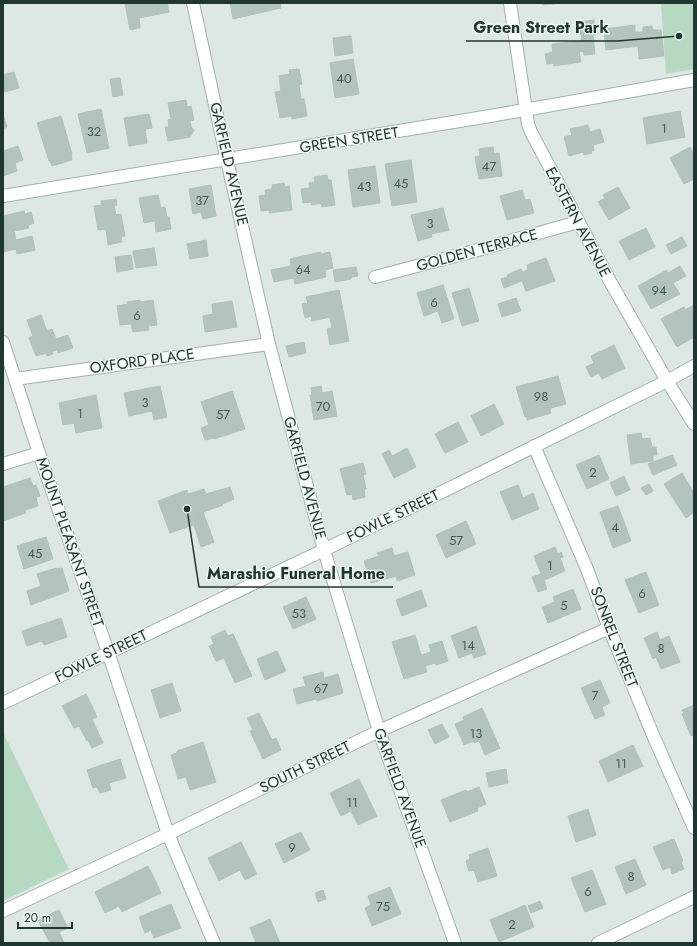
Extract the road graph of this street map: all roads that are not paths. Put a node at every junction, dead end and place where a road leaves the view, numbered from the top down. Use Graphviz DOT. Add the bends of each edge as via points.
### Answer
graph roads {
  1 [pos="194,3"];
  2 [pos="510,3"];
  3 [pos="694,80"];
  4 [pos="526,110"];
  5 [pos="228,160"];
  6 [pos="3,196"];
  7 [pos="578,222"];
  8 [pos="375,277"];
  9 [pos="3,342"];
  10 [pos="269,344"];
  11 [pos="694,366"];
  12 [pos="15,379"];
  13 [pos="666,381"];
  14 [pos="694,424"];
  15 [pos="534,446"];
  16 [pos="39,453"];
  17 [pos="3,464"];
  18 [pos="324,550"];
  19 [pos="609,628"];
  20 [pos="108,652"];
  21 [pos="3,703"];
  22 [pos="379,731"];
  23 [pos="694,828"];
  24 [pos="168,834"];
  25 [pos="694,897"];
  26 [pos="3,911"];
  27 [pos="214,943"];
  28 [pos="455,943"];
  29 [pos="598,943"];
  1 -- 5 [label="street, GARFIELD AVENUE"];
  2 -- 4 [label="street, EASTERN AVENUE"];
  3 -- 4 [label="street, GREEN STREET"];
  4 -- 5 [label="street, GREEN STREET"];
  4 -- 7 [label="street, EASTERN AVENUE" via="533,136"];
  5 -- 6 [label="street, GREEN STREET"];
  5 -- 10 [label="street, GARFIELD AVENUE"];
  7 -- 8 [label="street, GOLDEN TERRACE"];
  7 -- 13 [label="street, EASTERN AVENUE"];
  9 -- 12 [label="street, MOUNT PLEASANT STREET"];
  10 -- 12 [label="street, OXFORD PLACE"];
  10 -- 18 [label="street, GARFIELD AVENUE"];
  11 -- 13 [label="street, FOWLE STREET"];
  12 -- 16 [label="street, MOUNT PLEASANT STREET"];
  13 -- 14 [label="street, EASTERN AVENUE"];
  13 -- 15 [label="street, FOWLE STREET"];
  15 -- 18 [label="street, FOWLE STREET"];
  15 -- 19 [label="street, SONREL STREET" via="588,569"];
  16 -- 17 [label="street"];
  16 -- 20 [label="street, MOUNT PLEASANT STREET"];
  18 -- 20 [label="street, FOWLE STREET"];
  18 -- 22 [label="street, GARFIELD AVENUE"];
  19 -- 22 [label="street, SOUTH STREET"];
  19 -- 23 [label="street, SONREL STREET"];
  20 -- 21 [label="street, FOWLE STREET"];
  20 -- 24 [label="street, MOUNT PLEASANT STREET"];
  22 -- 24 [label="street, SOUTH STREET"];
  22 -- 28 [label="street, GARFIELD AVENUE"];
  24 -- 26 [label="street, SOUTH STREET"];
  24 -- 27 [label="street, MOUNT PLEASANT STREET"];
  25 -- 29 [label="street"];
}
